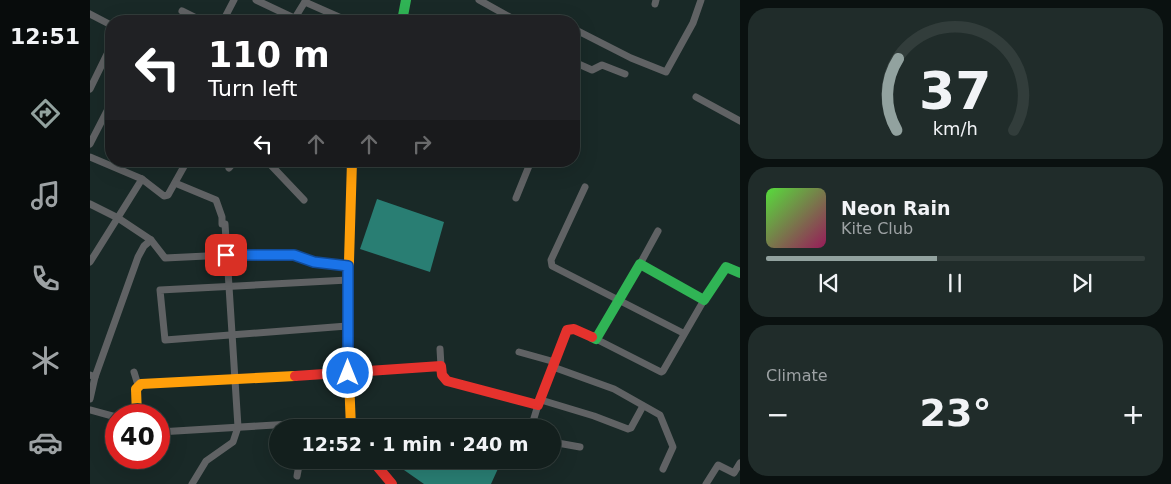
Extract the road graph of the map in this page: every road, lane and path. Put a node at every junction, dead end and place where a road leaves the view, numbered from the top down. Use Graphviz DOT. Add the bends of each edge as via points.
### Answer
graph roads {
  1 [pos="234,0"];
  2 [pos="257,0"];
  3 [pos="406,0"];
  4 [pos="479,0"];
  5 [pos="701,0"];
  6 [pos="305,1"];
  7 [pos="182,11"];
  8 [pos="90,14"];
  9 [pos="190,15"];
  10 [pos="226,15"];
  11 [pos="284,15"];
  12 [pos="296,15"];
  13 [pos="335,15"];
  14 [pos="403,15"];
  15 [pos="506,15"];
  16 [pos="105,22"];
  17 [pos="580,31"];
  18 [pos="105,58"];
  19 [pos="580,65"];
  20 [pos="625,74"];
  21 [pos="90,89"];
  22 [pos="696,97"];
  23 [pos="105,115"];
  24 [pos="740,120"];
  25 [pos="90,144"];
  26 [pos="90,157"];
  27 [pos="105,163"];
  28 [pos="114,167"];
  29 [pos="184,167"];
  30 [pos="273,167"];
  31 [pos="352,167"];
  32 [pos="529,167"];
  33 [pos="142,179"];
  34 [pos="175,183"];
  35 [pos="585,187"];
  36 [pos="516,198"];
  37 [pos="304,200"];
  38 [pos="90,204"];
  39 [pos="118,218"];
  40 [pos="658,231"];
  41 [pos="151,240"];
  42 [pos="226,255"];
  43 [pos="90,262"];
  44 [pos="640,264"];
  45 [pos="348,266"];
  46 [pos="740,273"];
  47 [pos="348,280"];
  48 [pos="230,288"];
  49 [pos="618,299"];
  50 [pos="704,300"];
  51 [pos="347,326"];
  52 [pos="684,333"];
  53 [pos="232,334"];
  54 [pos="596,339"];
  55 [pos="440,349"];
  56 [pos="519,352"];
  57 [pos="554,364"];
  58 [pos="441,366"];
  59 [pos="134,372"];
  60 [pos="348,373"];
  61 [pos="92,376"];
  62 [pos="234,379"];
  63 [pos="139,386"];
  64 [pos="90,399"];
  65 [pos="540,403"];
  66 [pos="137,404"];
  67 [pos="643,406"];
  68 [pos="90,410"];
  69 [pos="105,414"];
  70 [pos="351,419"];
  71 [pos="534,419"];
  72 [pos="238,427"];
  73 [pos="269,427"];
  74 [pos="170,431"];
  75 [pos="561,444"];
  76 [pos="580,447"];
  77 [pos="740,463"];
  78 [pos="298,469"];
  79 [pos="379,469"];
  80 [pos="663,470"];
  81 [pos="297,476"];
  82 [pos="390,483"];
  83 [pos="192,484"];
  84 [pos="706,484"];
  1 -- 10 [label="street"];
  2 -- 11 [label="street"];
  3 -- 14 [label="street"];
  4 -- 15 [label="street"];
  5 -- 17 [label="street" via="693,23 666,72"];
  6 -- 12 [label="street"];
  6 -- 13 [label="street"];
  7 -- 9 [label="street"];
  8 -- 16 [label="street"];
  18 -- 21 [label="street"];
  19 -- 20 [label="street" via="592,70 602,65"];
  22 -- 24 [label="street"];
  23 -- 25 [label="street"];
  26 -- 27 [label="street"];
  28 -- 33 [label="street"];
  29 -- 34 [label="street"];
  30 -- 37 [label="street"];
  31 -- 45 [label="street"];
  32 -- 36 [label="street"];
  33 -- 34 [label="street" via="164,196"];
  33 -- 39 [label="street"];
  34 -- 42 [label="street" via="216,200 224,224"];
  35 -- 49 [label="street" via="551,264"];
  38 -- 39 [label="street"];
  39 -- 41 [label="street"];
  39 -- 43 [label="street"];
  40 -- 44 [label="street"];
  41 -- 42 [label="street" via="165,258"];
  41 -- 61 [label="street" via="138,257"];
  42 -- 45 [label="street" via="294,255 314,262"];
  42 -- 48 [label="street"];
  44 -- 49 [label="street"];
  44 -- 50 [label="street"];
  45 -- 47 [label="street"];
  46 -- 50 [label="street" via="726,267"];
  47 -- 48 [label="street"];
  47 -- 51 [label="street"];
  48 -- 53 [label="street"];
  48 -- 53 [label="street" via="160,290 165,340"];
  49 -- 52 [label="street"];
  49 -- 54 [label="street"];
  50 -- 52 [label="street"];
  51 -- 53 [label="street"];
  51 -- 60 [label="street"];
  52 -- 54 [label="street" via="661,372"];
  53 -- 62 [label="street"];
  54 -- 57 [label="street" via="570,328"];
  55 -- 58 [label="street"];
  56 -- 57 [label="street"];
  57 -- 65 [label="street"];
  57 -- 67 [label="street" via="614,389"];
  58 -- 60 [label="street"];
  58 -- 65 [label="street" via="447,381"];
  59 -- 63 [label="street"];
  60 -- 62 [label="street"];
  60 -- 70 [label="street"];
  61 -- 64 [label="street"];
  62 -- 63 [label="street"];
  62 -- 72 [label="street"];
  63 -- 66 [label="street" via="136,389"];
  65 -- 67 [label="street" via="594,416 628,429"];
  65 -- 71 [label="street"];
  67 -- 80 [label="street" via="660,415 673,446"];
  68 -- 69 [label="street"];
  72 -- 73 [label="street"];
  72 -- 74 [label="street"];
  72 -- 83 [label="street" via="233,442 206,461"];
  75 -- 76 [label="street"];
  77 -- 84 [label="street" via="734,473 718,466"];
  78 -- 81 [label="street"];
  79 -- 82 [label="street"];
}
